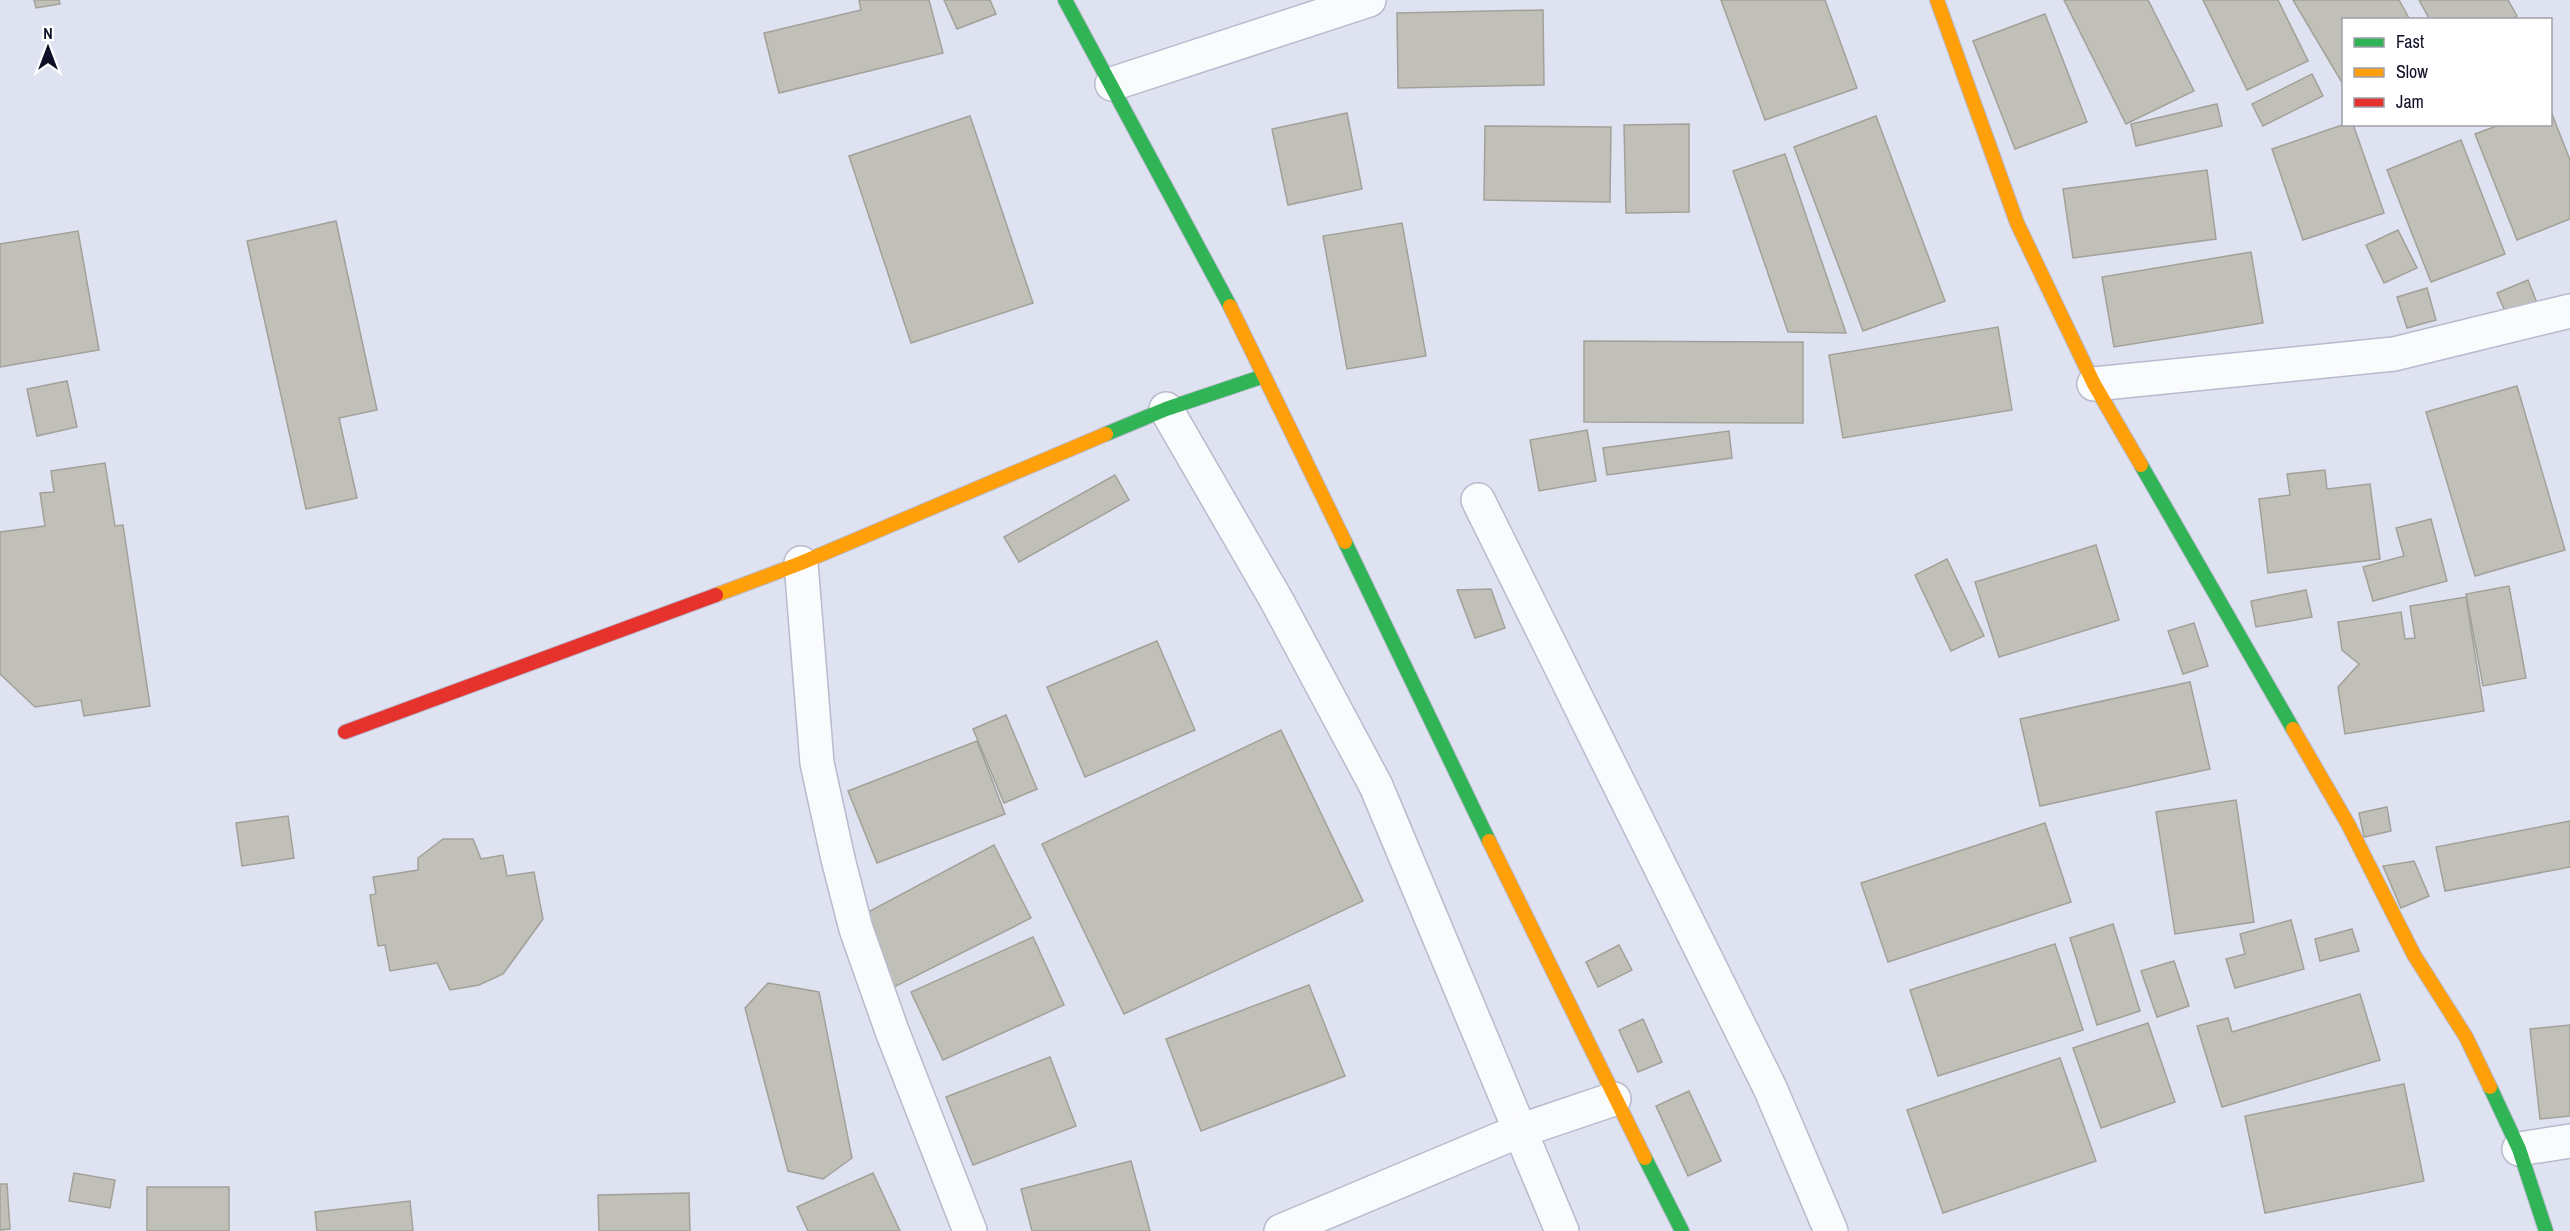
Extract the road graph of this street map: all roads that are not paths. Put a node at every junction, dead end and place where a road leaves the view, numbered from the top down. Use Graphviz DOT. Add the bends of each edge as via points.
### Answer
graph roads {
  1 [pos="1065,0"];
  2 [pos="1369,0"];
  3 [pos="1937,0"];
  4 [pos="1112,84"];
  5 [pos="2570,311"];
  6 [pos="1264,376"];
  7 [pos="2094,384"];
  8 [pos="1166,409"];
  9 [pos="1478,500"];
  10 [pos="801,563"];
  11 [pos="345,732"];
  12 [pos="1614,1099"];
  13 [pos="1519,1131"];
  14 [pos="2570,1141"];
  15 [pos="2519,1149"];
  16 [pos="970,1231"];
  17 [pos="1281,1231"];
  18 [pos="1562,1231"];
  19 [pos="1682,1231"];
  20 [pos="1831,1231"];
  21 [pos="2546,1231"];
  1 -- 4 [label="street"];
  2 -- 4 [label="street"];
  3 -- 7 [label="street" via="2017,223"];
  4 -- 6 [label="street"];
  5 -- 7 [label="street" via="2394,354"];
  6 -- 8 [label="street"];
  6 -- 12 [label="street"];
  7 -- 15 [label="street" via="2348,824 2414,955 2466,1037"];
  8 -- 10 [label="street"];
  8 -- 13 [label="street" via="1278,601 1376,786"];
  9 -- 20 [label="street" via="1770,1088"];
  10 -- 11 [label="street"];
  10 -- 16 [label="street" via="817,763 838,859 860,941"];
  12 -- 13 [label="street"];
  12 -- 19 [label="street"];
  13 -- 17 [label="street"];
  13 -- 18 [label="street"];
  14 -- 15 [label="street"];
  15 -- 21 [label="street"];
}
